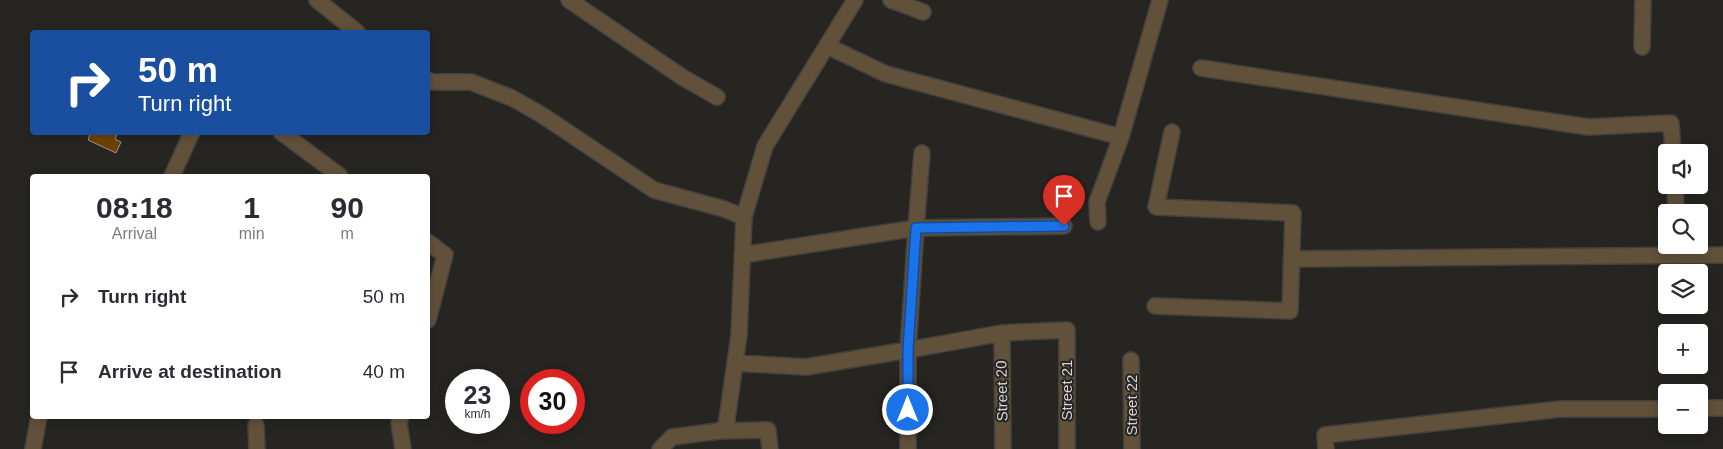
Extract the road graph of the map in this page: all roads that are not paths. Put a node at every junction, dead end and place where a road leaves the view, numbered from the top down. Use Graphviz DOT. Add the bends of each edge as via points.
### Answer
graph roads {
  1 [pos="317,0"];
  2 [pos="569,0"];
  3 [pos="855,0"];
  4 [pos="891,0"];
  5 [pos="1160,0"];
  6 [pos="1643,0"];
  7 [pos="923,12"];
  8 [pos="354,30"];
  9 [pos="827,46"];
  10 [pos="1642,48"];
  11 [pos="1201,68"];
  12 [pos="430,81"];
  13 [pos="717,97"];
  14 [pos="1172,132"];
  15 [pos="191,135"];
  16 [pos="285,135"];
  17 [pos="1121,137"];
  18 [pos="1672,144"];
  19 [pos="922,153"];
  20 [pos="173,174"];
  21 [pos="337,174"];
  22 [pos="744,217"];
  23 [pos="1098,222"];
  24 [pos="1064,226"];
  25 [pos="916,228"];
  26 [pos="430,244"];
  27 [pos="1658,250"];
  28 [pos="1708,253"];
  29 [pos="742,255"];
  30 [pos="1723,255"];
  31 [pos="1291,259"];
  32 [pos="1155,306"];
  33 [pos="430,312"];
  34 [pos="1002,333"];
  35 [pos="908,350"];
  36 [pos="1131,360"];
  37 [pos="735,363"];
  38 [pos="1708,408"];
  39 [pos="1723,408"];
  40 [pos="1658,409"];
  41 [pos="38,419"];
  42 [pos="400,419"];
  43 [pos="256,425"];
  44 [pos="719,431"];
  45 [pos="1325,442"];
  46 [pos="33,449"];
  47 [pos="257,449"];
  48 [pos="403,449"];
  49 [pos="660,449"];
  50 [pos="770,449"];
  51 [pos="908,449"];
  52 [pos="1003,449"];
  53 [pos="1067,449"];
  54 [pos="1132,449"];
  1 -- 8 [label="street"];
  2 -- 13 [label="street"];
  3 -- 9 [label="street"];
  4 -- 7 [label="street"];
  5 -- 17 [label="street"];
  6 -- 10 [label="street"];
  9 -- 17 [label="street" via="886,74"];
  9 -- 22 [label="street" via="765,146"];
  11 -- 18 [label="street" via="1588,127 1671,123"];
  12 -- 22 [label="street" via="471,82 512,98 654,190"];
  14 -- 31 [label="street" via="1156,207 1293,213"];
  15 -- 20 [label="street"];
  16 -- 21 [label="street"];
  17 -- 23 [label="street" via="1097,202"];
  19 -- 25 [label="street"];
  22 -- 29 [label="street"];
  24 -- 25 [label="street"];
  25 -- 29 [label="street"];
  25 -- 35 [label="street"];
  26 -- 33 [label="street" via="445,255"];
  27 -- 31 [label="street"];
  28 -- 30 [label="street"];
  29 -- 37 [label="street"];
  31 -- 32 [label="street" via="1290,311"];
  34 -- 35 [label="street"];
  34 -- 52 [label="street, Street 20"];
  34 -- 53 [label="street, Street 21" via="1067,330"];
  35 -- 37 [label="street" via="806,367"];
  35 -- 51 [label="street"];
  36 -- 54 [label="street, Street 22"];
  37 -- 44 [label="street" via="726,426"];
  38 -- 39 [label="street"];
  40 -- 45 [label="street" via="1561,410"];
  41 -- 46 [label="street"];
  42 -- 48 [label="street"];
  43 -- 47 [label="street"];
  44 -- 49 [label="street" via="672,437"];
  44 -- 50 [label="street" via="768,430"];
}
